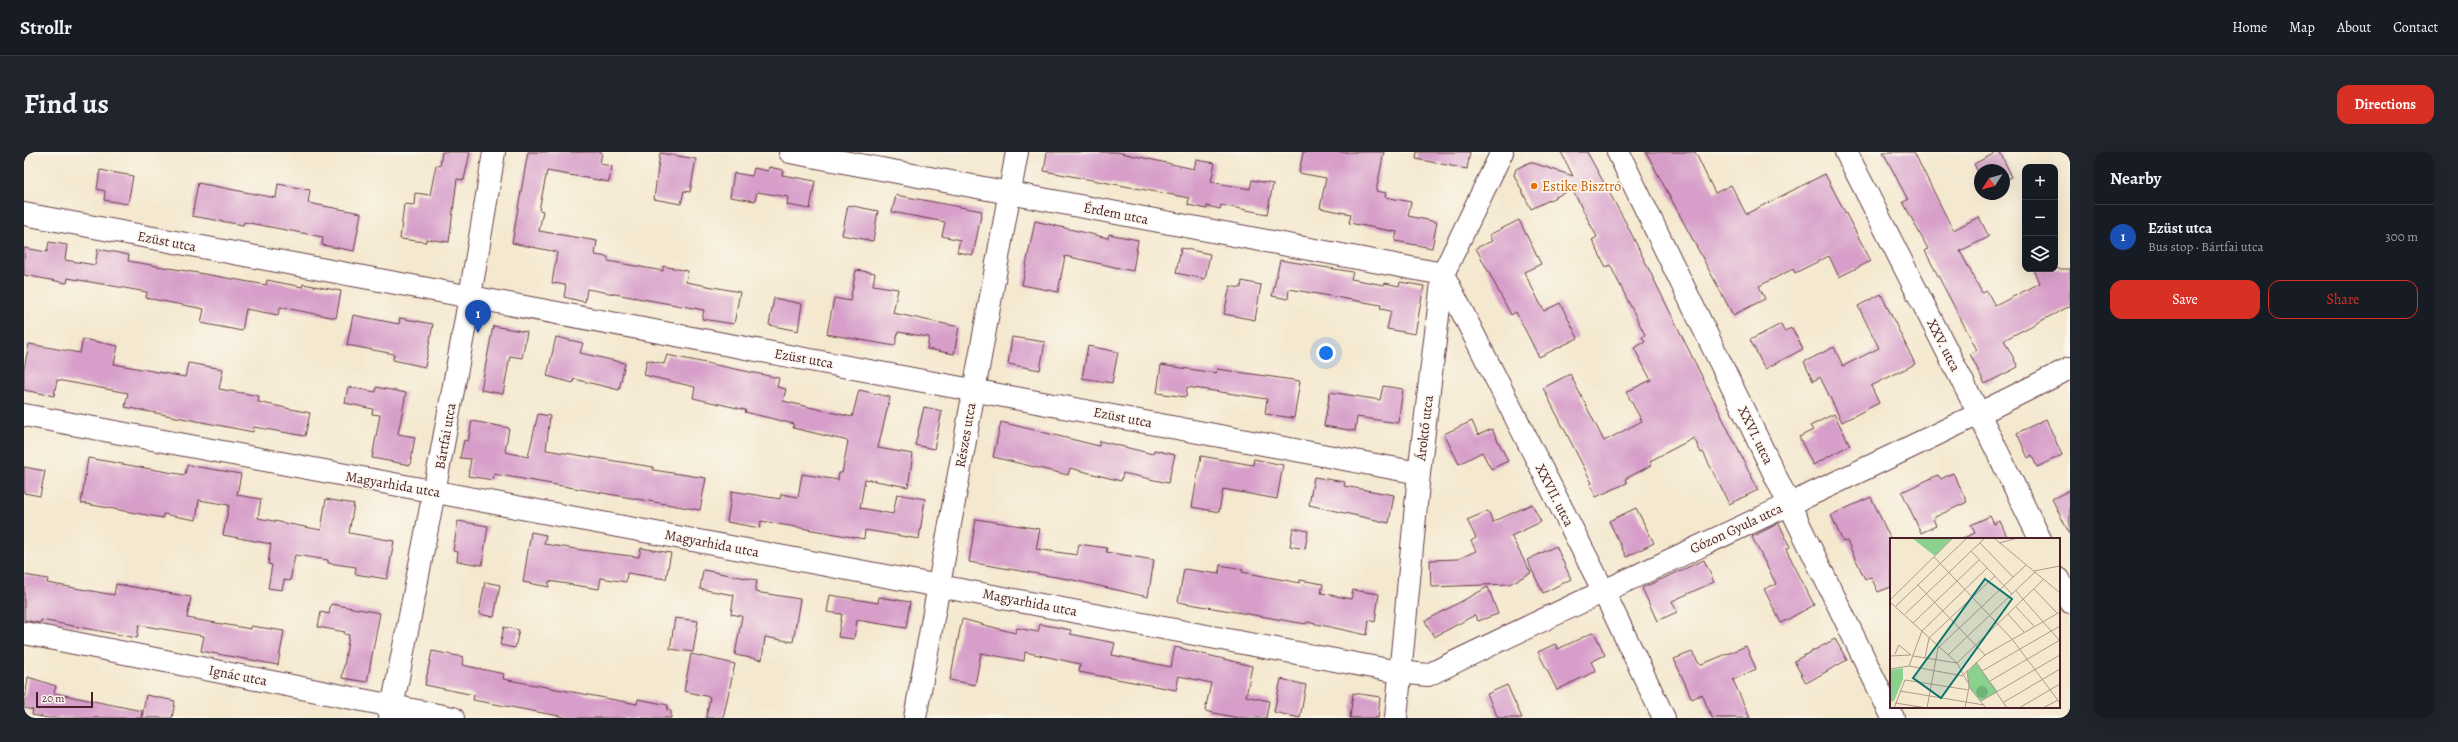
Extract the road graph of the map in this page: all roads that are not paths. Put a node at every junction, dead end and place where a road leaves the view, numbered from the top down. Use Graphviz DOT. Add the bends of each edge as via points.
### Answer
graph roads {
  1 [pos="494,152"];
  2 [pos="790,152"];
  3 [pos="1017,152"];
  4 [pos="1502,152"];
  5 [pos="1618,152"];
  6 [pos="1846,152"];
  7 [pos="1009,192"];
  8 [pos="24,214"];
  9 [pos="1443,274"];
  10 [pos="470,299"];
  11 [pos="2070,368"];
  12 [pos="973,389"];
  13 [pos="1979,414"];
  14 [pos="24,415"];
  15 [pos="1419,473"];
  16 [pos="435,491"];
  17 [pos="1789,504"];
  18 [pos="2040,538"];
  19 [pos="2060,581"];
  20 [pos="939,585"];
  21 [pos="1603,590"];
  22 [pos="2070,602"];
  23 [pos="24,632"];
  24 [pos="1399,672"];
  25 [pos="391,712"];
  26 [pos="453,718"];
  27 [pos="915,718"];
  28 [pos="1396,718"];
  29 [pos="1664,718"];
  30 [pos="1893,718"];
  1 -- 10 [label="street, Bártfai utca"];
  2 -- 7 [label="street, Érdem utca"];
  3 -- 7 [label="street, Részes utca"];
  4 -- 9 [label="street, Ároktő utca"];
  5 -- 17 [label="street, XXVI. utca"];
  6 -- 13 [label="street, XXV. utca"];
  7 -- 9 [label="street, Érdem utca"];
  7 -- 12 [label="street, Részes utca"];
  8 -- 10 [label="street, Ezüst utca"];
  9 -- 15 [label="street, Ároktő utca"];
  9 -- 21 [label="street, XXVII. utca"];
  10 -- 12 [label="street, Ezüst utca"];
  10 -- 16 [label="street, Bártfai utca"];
  11 -- 13 [label="street, Gózon Gyula utca"];
  12 -- 15 [label="street, Ezüst utca"];
  12 -- 20 [label="street, Részes utca"];
  13 -- 17 [label="street, Gózon Gyula utca"];
  13 -- 18 [label="street, XXV. utca"];
  14 -- 16 [label="street, Magyarhida utca"];
  15 -- 24 [label="street, Ároktő utca"];
  16 -- 20 [label="street, Magyarhida utca"];
  16 -- 25 [label="street, Bártfai utca"];
  17 -- 21 [label="street, Gózon Gyula utca"];
  17 -- 30 [label="street, XXVI. utca"];
  19 -- 22 [label="street"];
  20 -- 24 [label="street, Magyarhida utca"];
  20 -- 27 [label="street, Részes utca"];
  21 -- 24 [label="street, Gózon Gyula utca" via="1428,675"];
  21 -- 29 [label="street, XXVII. utca"];
  23 -- 25 [label="street, Ignác utca"];
  24 -- 28 [label="street, Ároktő utca"];
  25 -- 26 [label="street, Ignác utca"];
}
